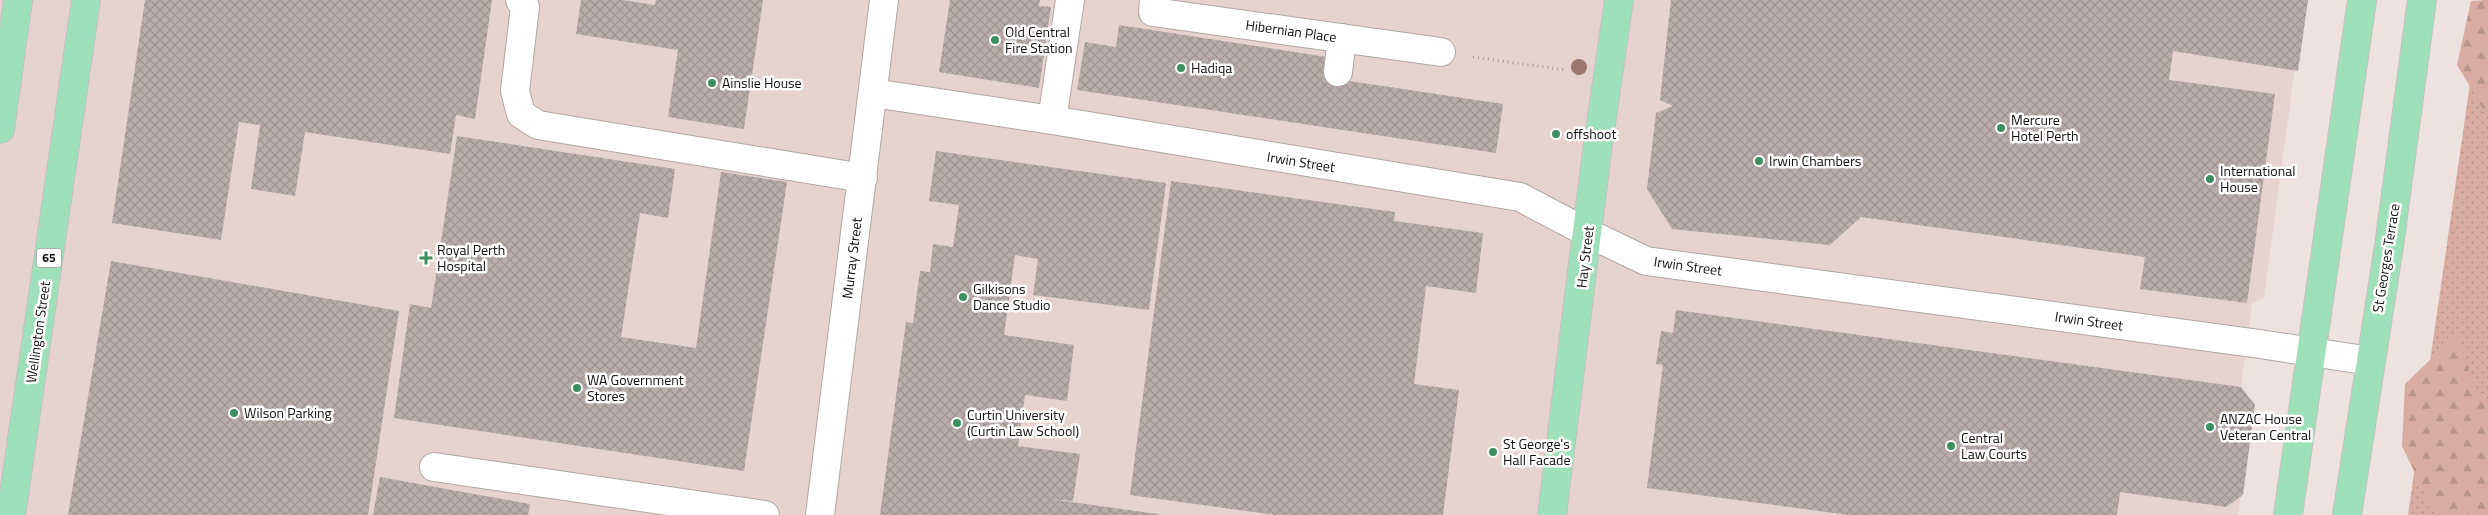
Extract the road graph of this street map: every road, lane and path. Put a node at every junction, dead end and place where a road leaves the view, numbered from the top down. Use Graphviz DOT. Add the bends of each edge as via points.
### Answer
graph roads {
  1 [pos="18,0"];
  2 [pos="86,0"];
  3 [pos="520,0"];
  4 [pos="884,0"];
  5 [pos="1070,0"];
  6 [pos="1154,0"];
  7 [pos="1619,0"];
  8 [pos="2362,0"];
  9 [pos="2422,0"];
  10 [pos="1342,38"];
  11 [pos="1441,52"];
  12 [pos="1508,62"];
  13 [pos="1566,70"];
  14 [pos="1338,72"];
  15 [pos="873,94"];
  16 [pos="1052,120"];
  17 [pos="0,129"];
  18 [pos="863,178"];
  19 [pos="1588,233"];
  20 [pos="2310,353"];
  21 [pos="2370,361"];
  22 [pos="434,467"];
  23 [pos="602,503"];
  24 [pos="11,515"];
  25 [pos="765,515"];
  26 [pos="820,515"];
  27 [pos="1552,515"];
  28 [pos="2288,515"];
  29 [pos="2347,515"];
  1 -- 17 [label="main road"];
  2 -- 24 [label="main road, Wellington Street / 65"];
  3 -- 18 [label="street" via="525,7 516,91 521,114 538,125"];
  4 -- 15 [label="street, Murray Street"];
  5 -- 16 [label="street"];
  6 -- 10 [label="street, Hibernian Place" via="1153,12"];
  7 -- 19 [label="main road, Hay Street"];
  8 -- 20 [label="main road"];
  9 -- 21 [label="main road, St Georges Terrace"];
  10 -- 11 [label="street, Hibernian Place"];
  10 -- 14 [label="street"];
  12 -- 13 [label="path"];
  15 -- 16 [label="street, Irwin Street"];
  15 -- 18 [label="street, Murray Street"];
  16 -- 19 [label="street, Irwin Street" via="1520,197"];
  18 -- 26 [label="street, Murray Street"];
  19 -- 20 [label="street, Irwin Street" via="1646,261"];
  19 -- 27 [label="main road, Hay Street"];
  20 -- 21 [label="street, Irwin Street"];
  20 -- 28 [label="main road"];
  21 -- 29 [label="main road, St Georges Terrace"];
  22 -- 23 [label="street"];
  23 -- 25 [label="street"];
}
